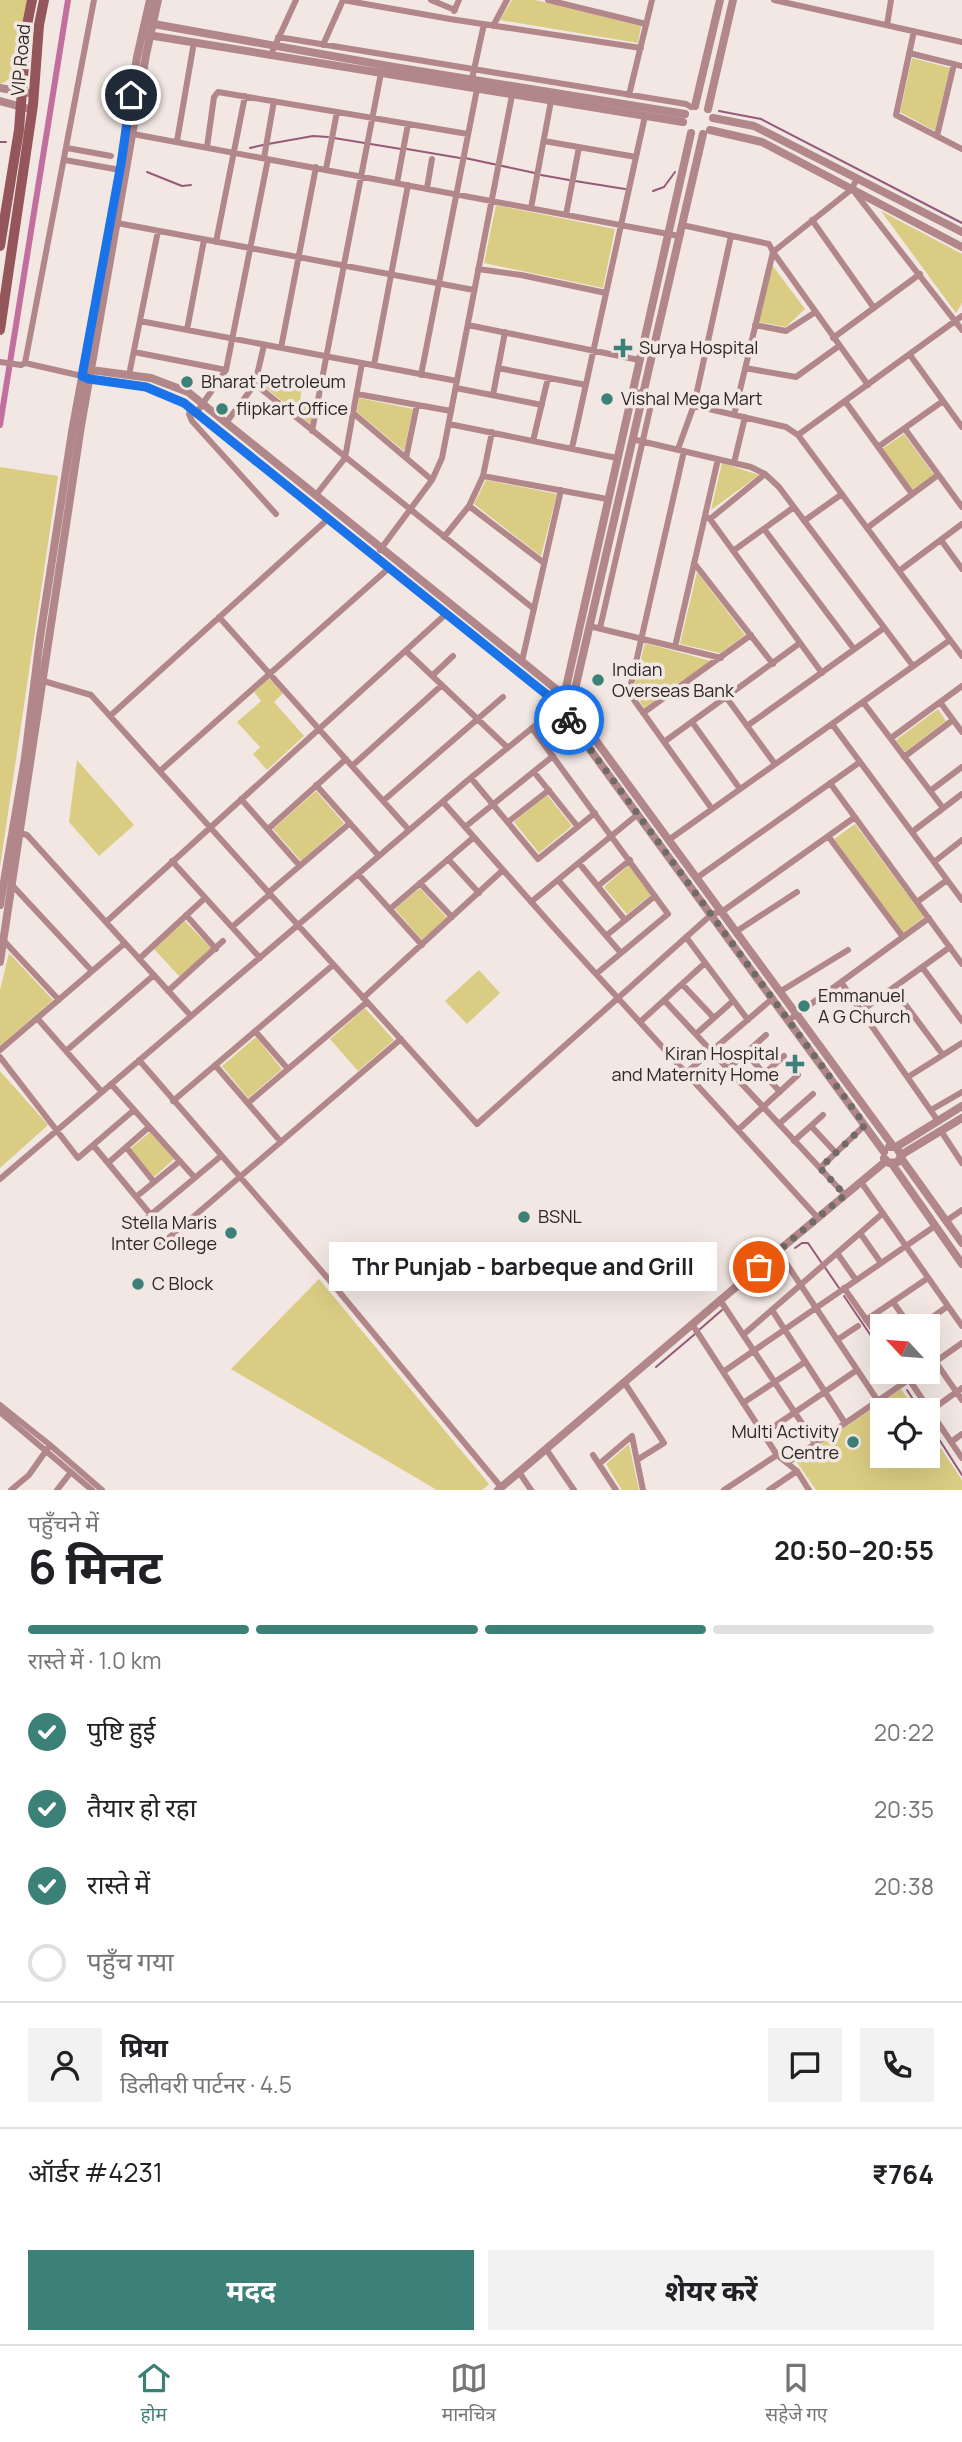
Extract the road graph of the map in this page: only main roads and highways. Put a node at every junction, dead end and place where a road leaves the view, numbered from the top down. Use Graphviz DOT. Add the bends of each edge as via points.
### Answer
graph roads {
  1 [pos="32,0"];
  2 [pos="44,0"];
  3 [pos="28,93"];
  4 [pos="27,108"];
  5 [pos="0,246"];
  6 [pos="0,330"];
  1 -- 3 [label="main road, VIP Road" via="27,25"];
  2 -- 3 [label="main road, VIP Road"];
  3 -- 4 [label="main road, VIP Road"];
  4 -- 5 [label="main road, VIP Road" via="19,130"];
  4 -- 6 [label="main road, VIP Road"];
}
